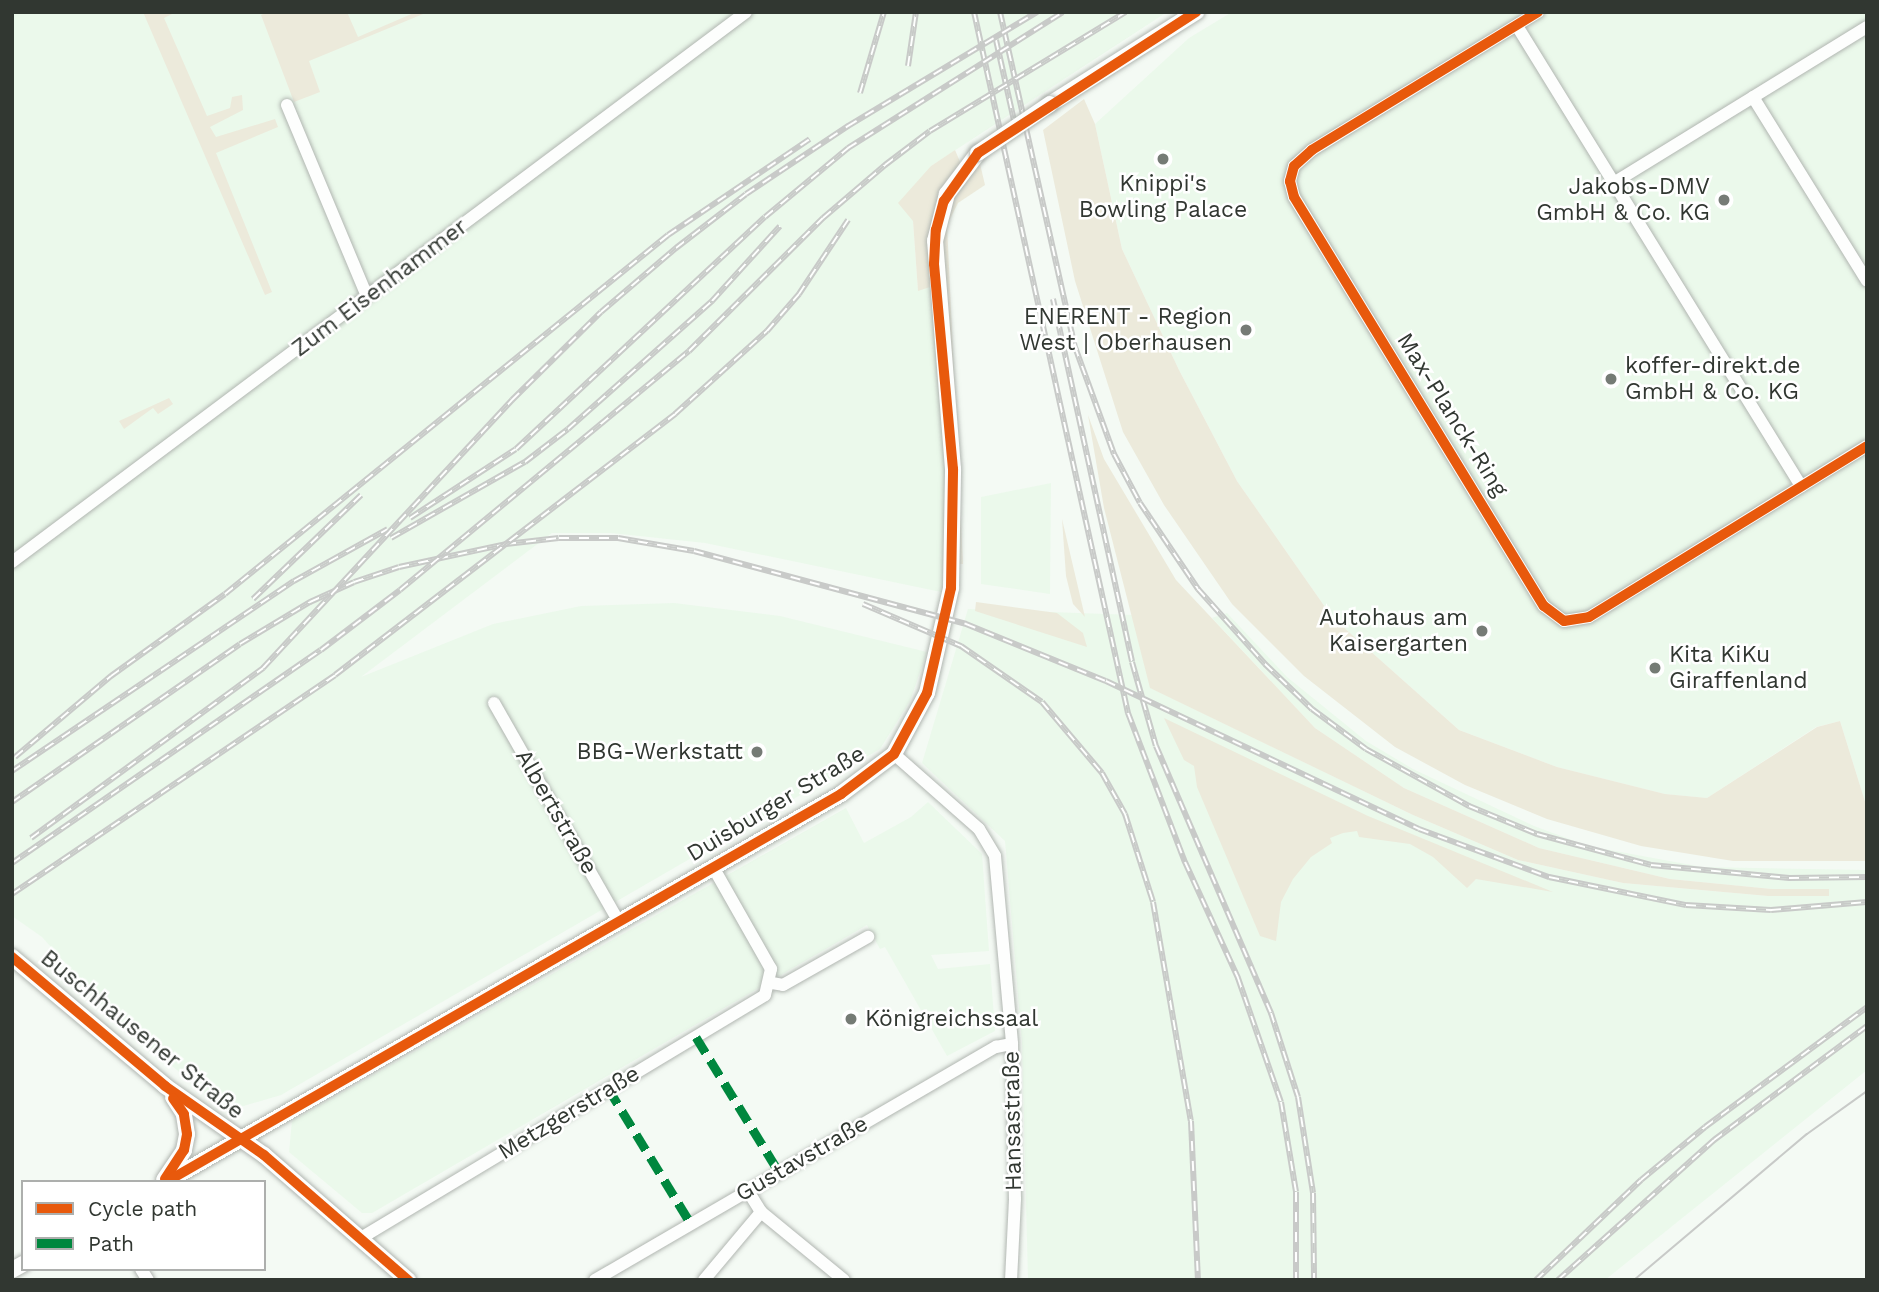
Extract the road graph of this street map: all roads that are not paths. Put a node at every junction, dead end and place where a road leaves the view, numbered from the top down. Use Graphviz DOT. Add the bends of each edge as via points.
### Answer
graph roads {
  1 [pos="746,12"];
  2 [pos="1196,12"];
  3 [pos="1538,12"];
  4 [pos="1517,26"];
  5 [pos="1867,27"];
  6 [pos="1753,97"];
  7 [pos="287,105"];
  8 [pos="1615,182"];
  9 [pos="1867,281"];
  10 [pos="367,296"];
  11 [pos="1867,446"];
  12 [pos="1801,486"];
  13 [pos="12,562"];
  14 [pos="494,703"];
  15 [pos="894,754"];
  16 [pos="713,867"];
  17 [pos="619,922"];
  18 [pos="868,937"];
  19 [pos="12,957"];
  20 [pos="772,983"];
  21 [pos="1012,1044"];
  22 [pos="165,1086"];
  23 [pos="238,1139"];
  24 [pos="165,1180"];
  25 [pos="167,1180"];
  26 [pos="748,1191"];
  27 [pos="761,1212"];
  28 [pos="361,1238"];
  29 [pos="408,1280"];
  30 [pos="595,1280"];
  31 [pos="704,1280"];
  32 [pos="844,1280"];
  33 [pos="1011,1280"];
  1 -- 10 [label="street, Zum Eisenhammer"];
  2 -- 15 [label="main road, Duisburger Straße, bridge" via="978,153 947,194 934,241 955,511 951,588 927,692"];
  3 -- 4 [label="street, Max-Planck-Ring"];
  4 -- 8 [label="street"];
  4 -- 12 [label="street, Max-Planck-Ring" via="1312,150 1294,166 1290,181 1294,197 1544,606 1564,621 1589,617"];
  5 -- 6 [label="street"];
  6 -- 8 [label="street"];
  6 -- 9 [label="street"];
  7 -- 10 [label="street"];
  8 -- 12 [label="street"];
  10 -- 13 [label="street, Zum Eisenhammer"];
  11 -- 12 [label="street, Max-Planck-Ring"];
  14 -- 17 [label="street, Albertstraße"];
  15 -- 16 [label="main road, Duisburger Straße" via="858,784"];
  15 -- 21 [label="street, Hansastraße" via="979,829 994,850"];
  16 -- 17 [label="main road, Duisburger Straße"];
  16 -- 20 [label="street" via="769,964"];
  17 -- 23 [label="main road, Duisburger Straße"];
  18 -- 20 [label="street, Metzgerstraße" via="783,985"];
  19 -- 22 [label="main road, Buschhausener Straße"];
  20 -- 28 [label="street, Metzgerstraße" via="761,999"];
  21 -- 26 [label="street, Gustavstraße" via="996,1047"];
  21 -- 33 [label="street, Hansastraße" via="1015,1199"];
  22 -- 23 [label="main road, Buschhausener Straße"];
  22 -- 24 [label="main road" via="184,1114 187,1135 184,1150"];
  23 -- 25 [label="main road, Duisburger Straße"];
  23 -- 28 [label="main road, Buschhausener Straße" via="264,1155"];
  26 -- 27 [label="street"];
  26 -- 30 [label="street, Gustavstraße"];
  27 -- 31 [label="street"];
  27 -- 32 [label="street"];
  28 -- 29 [label="main road, Buschhausener Straße"];
}
